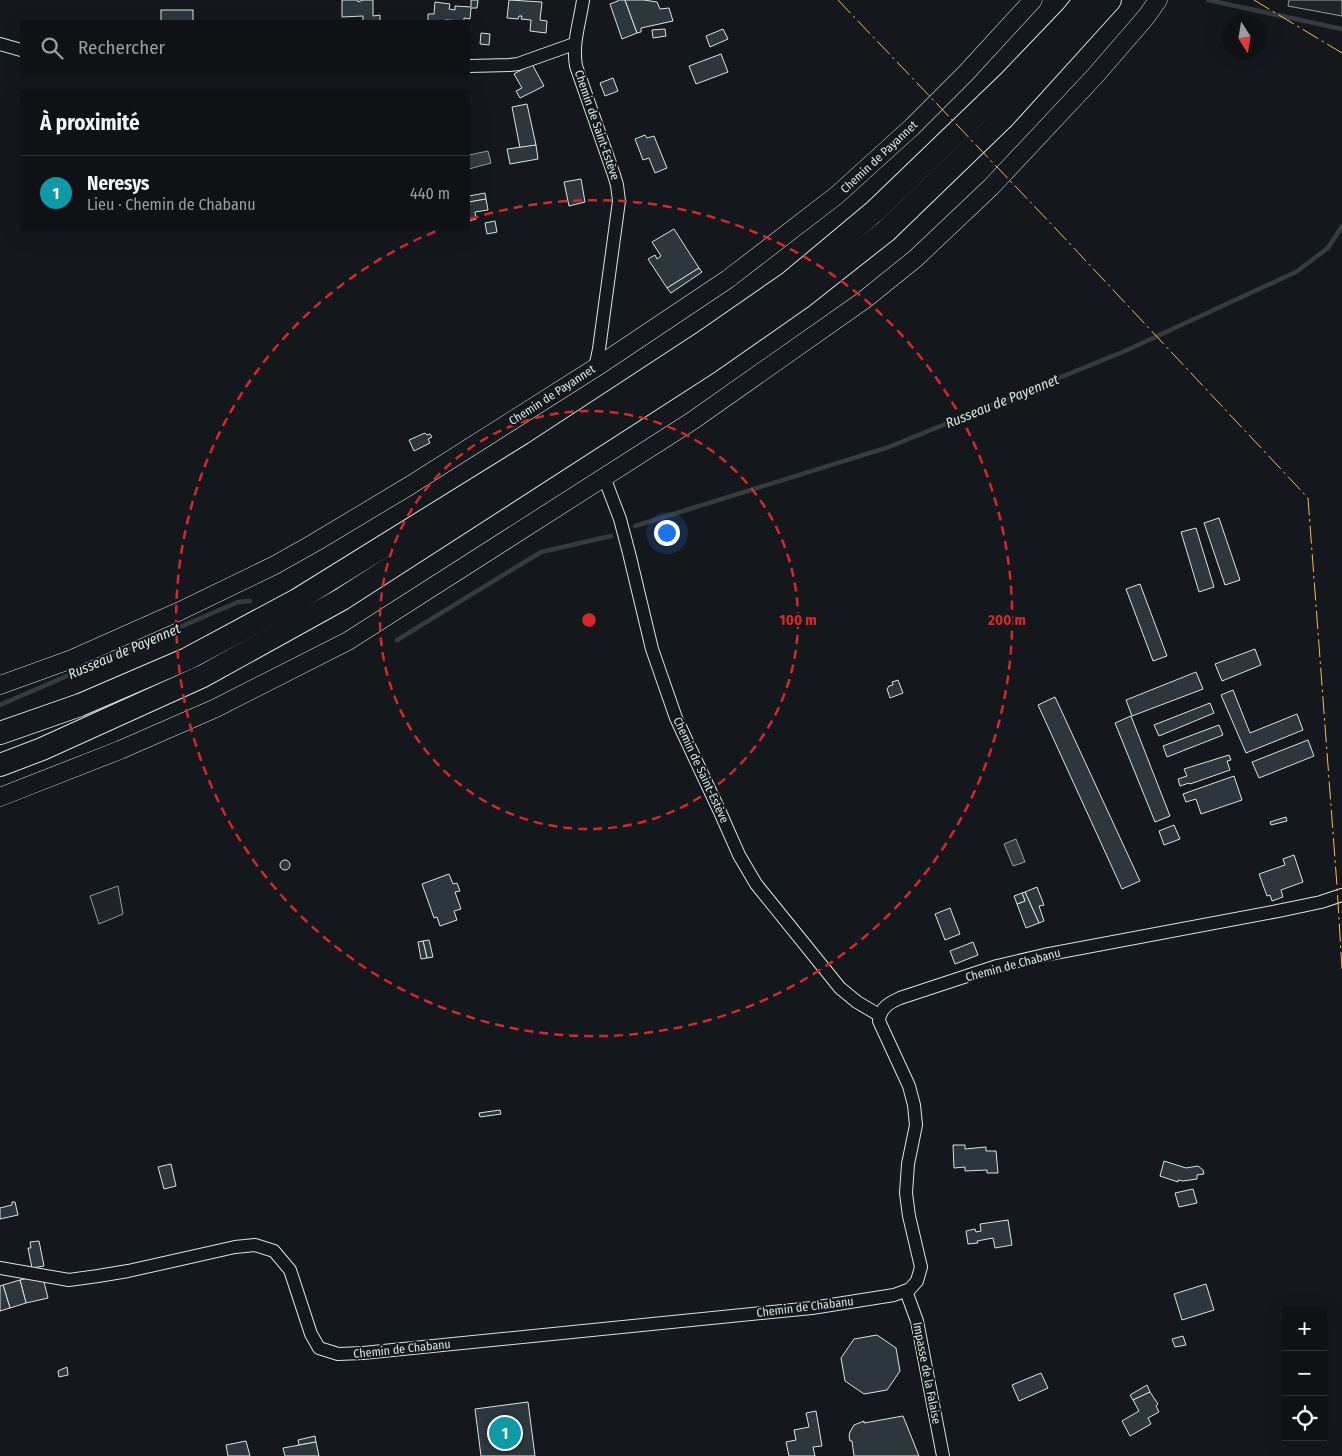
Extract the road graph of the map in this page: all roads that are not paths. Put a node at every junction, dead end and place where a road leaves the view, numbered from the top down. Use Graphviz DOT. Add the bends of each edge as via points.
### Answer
graph roads {
  1 [pos="583,0"];
  2 [pos="1033,0"];
  3 [pos="1085,0"];
  4 [pos="1110,0"];
  5 [pos="1158,0"];
  6 [pos="0,44"];
  7 [pos="574,44"];
  8 [pos="20,50"];
  9 [pos="470,66"];
  10 [pos="595,368"];
  11 [pos="604,477"];
  12 [pos="0,685"];
  13 [pos="164,695"];
  14 [pos="0,733"];
  15 [pos="0,755"];
  16 [pos="0,765"];
  17 [pos="0,797"];
  18 [pos="1342,895"];
  19 [pos="879,1015"];
  20 [pos="0,1268"];
  21 [pos="906,1291"];
  22 [pos="943,1456"];
  1 -- 7 [label="street, Chemin de Saint-Estève"];
  2 -- 10 [label="street, Chemin de Payannet" via="965,74 837,195 728,279"];
  3 -- 14 [label="highway" via="1008,83 876,211 790,282 702,343 534,453 297,600 187,659 80,705"];
  4 -- 13 [label="highway" via="1004,117 886,231 801,298 708,363 342,599"];
  5 -- 11 [label="street" via="1095,76 991,187 916,258 800,346"];
  6 -- 8 [label="street"];
  7 -- 9 [label="street" via="518,64"];
  7 -- 10 [label="street, Chemin de Saint-Estève" via="576,66 619,194"];
  10 -- 12 [label="street, Chemin de Payannet" via="409,486 275,564 117,640"];
  11 -- 17 [label="street" via="348,641 216,708"];
  11 -- 19 [label="street, Chemin de Saint-Estève" via="624,536 652,649 676,718 739,855 756,884 840,988"];
  13 -- 15 [label="highway"];
  13 -- 16 [label="highway"];
  18 -- 19 [label="street, Chemin de Chabanu" via="1278,911 998,966 900,998"];
  19 -- 21 [label="street" via="909,1086 916,1125 906,1193 922,1267 917,1281"];
  20 -- 21 [label="street, Chemin de Chabanu" via="69,1280 255,1245 274,1251 290,1270 311,1334 319,1348 338,1354 812,1308"];
  21 -- 22 [label="street, Impasse de la Falaise" via="917,1321"];
}
